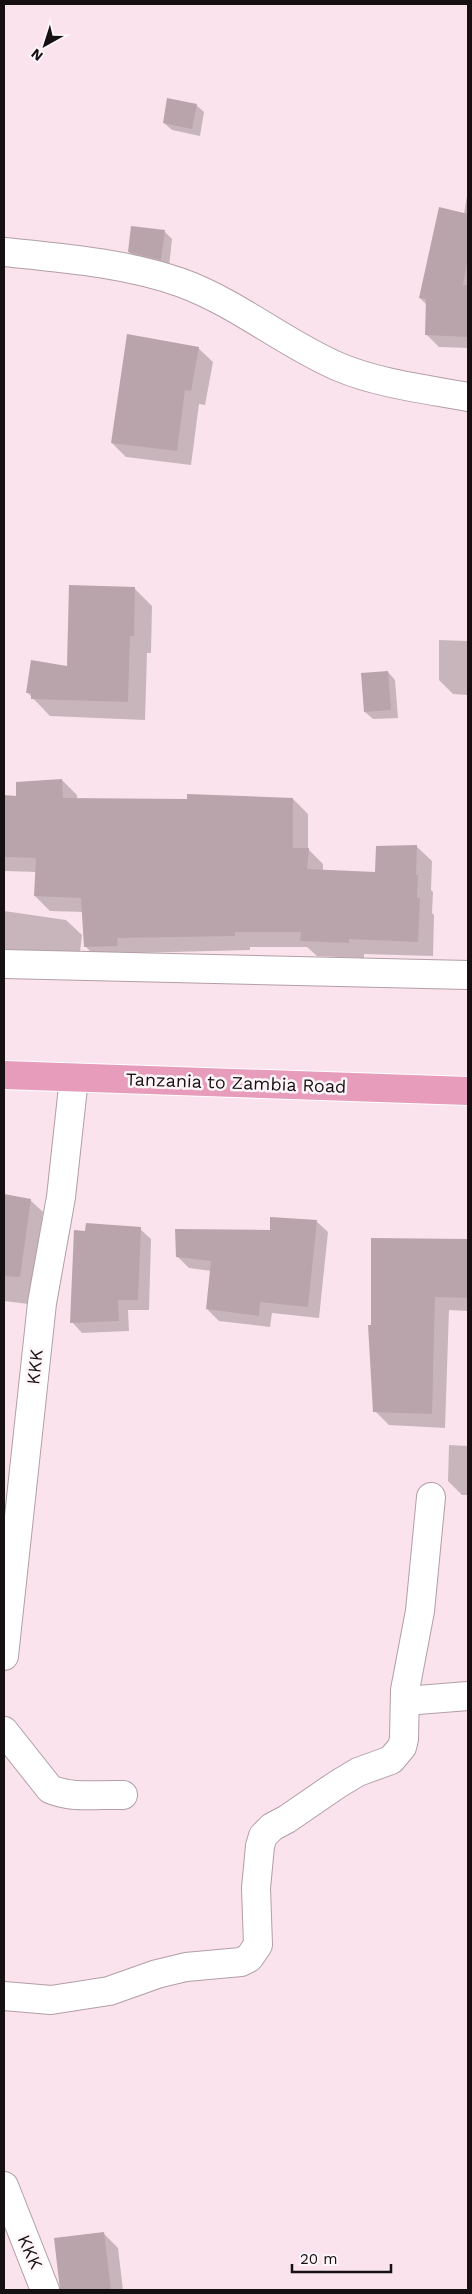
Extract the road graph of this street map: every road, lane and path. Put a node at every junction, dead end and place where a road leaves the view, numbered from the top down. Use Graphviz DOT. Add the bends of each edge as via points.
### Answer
graph roads {
  1 [pos="4,252"];
  2 [pos="468,397"];
  3 [pos="4,964"];
  4 [pos="468,975"];
  5 [pos="4,1074"];
  6 [pos="74,1078"];
  7 [pos="468,1091"];
  8 [pos="431,1497"];
  9 [pos="4,1656"];
  10 [pos="468,1696"];
  11 [pos="405,1701"];
  12 [pos="4,1731"];
  13 [pos="123,1795"];
  14 [pos="4,1996"];
  15 [pos="4,2186"];
  16 [pos="45,2290"];
  1 -- 2 [label="street" via="136,270 182,283 230,304 339,367 394,383"];
  3 -- 4 [label="street"];
  5 -- 6 [label="highway, Tanzania to Zambia Road"];
  6 -- 7 [label="highway, Tanzania to Zambia Road"];
  6 -- 9 [label="street, KKK" via="60,1197 42,1303"];
  8 -- 11 [label="street" via="420,1611"];
  10 -- 11 [label="street"];
  11 -- 14 [label="street" via="404,1739 397,1755 338,1784 263,1836 256,1888 258,1945 249,1958 230,1964 186,1967 157,1974 126,1987 68,1999"];
  12 -- 13 [label="street" via="50,1788 59,1793"];
  15 -- 16 [label="street, KKK"];
}
